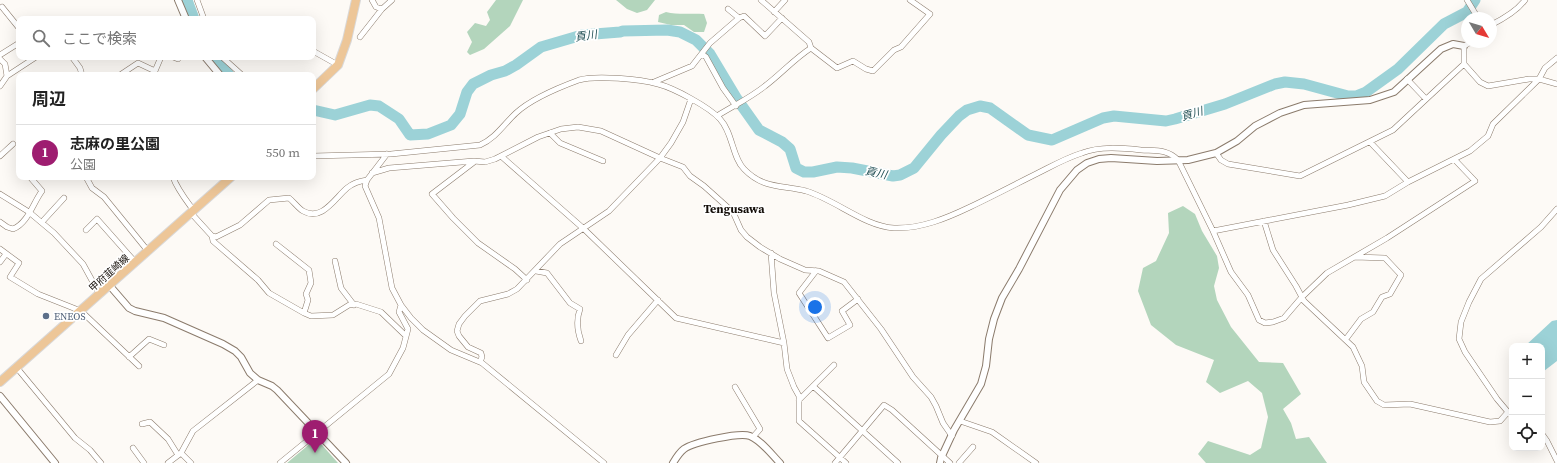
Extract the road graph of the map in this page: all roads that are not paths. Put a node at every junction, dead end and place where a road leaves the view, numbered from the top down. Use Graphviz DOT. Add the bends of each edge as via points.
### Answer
graph roads {
  1 [pos="178,0"];
  2 [pos="197,0"];
  3 [pos="356,0"];
  4 [pos="372,0"];
  5 [pos="392,0"];
  6 [pos="761,0"];
  7 [pos="785,0"];
  8 [pos="910,0"];
  9 [pos="1525,0"];
  10 [pos="1468,1"];
  11 [pos="2,7"];
  12 [pos="382,9"];
  13 [pos="728,9"];
  14 [pos="774,12"];
  15 [pos="1474,12"];
  16 [pos="185,16"];
  17 [pos="203,16"];
  18 [pos="739,18"];
  19 [pos="782,18"];
  20 [pos="1497,22"];
  21 [pos="16,24"];
  22 [pos="360,37"];
  23 [pos="16,45"];
  24 [pos="1461,45"];
  25 [pos="811,48"];
  26 [pos="1464,48"];
  27 [pos="316,53"];
  28 [pos="703,53"];
  29 [pos="0,55"];
  30 [pos="1557,58"];
  31 [pos="0,60"];
  32 [pos="31,60"];
  33 [pos="74,60"];
  34 [pos="160,60"];
  35 [pos="208,60"];
  36 [pos="225,60"];
  37 [pos="1464,64"];
  38 [pos="338,65"];
  39 [pos="81,72"];
  40 [pos="124,72"];
  41 [pos="218,72"];
  42 [pos="239,72"];
  43 [pos="7,76"];
  44 [pos="1407,79"];
  45 [pos="1539,79"];
  46 [pos="653,83"];
  47 [pos="1557,84"];
  48 [pos="0,86"];
  49 [pos="316,86"];
  50 [pos="691,99"];
  51 [pos="1426,99"];
  52 [pos="736,106"];
  53 [pos="717,116"];
  54 [pos="550,133"];
  55 [pos="1370,142"];
  56 [pos="13,144"];
  57 [pos="1216,153"];
  58 [pos="387,154"];
  59 [pos="0,156"];
  60 [pos="316,156"];
  61 [pos="501,156"];
  62 [pos="660,158"];
  63 [pos="1454,159"];
  64 [pos="1178,160"];
  65 [pos="474,161"];
  66 [pos="603,161"];
  67 [pos="372,173"];
  68 [pos="33,180"];
  69 [pos="88,180"];
  70 [pos="174,180"];
  71 [pos="228,180"];
  72 [pos="367,180"];
  73 [pos="1408,182"];
  74 [pos="0,194"];
  75 [pos="64,198"];
  76 [pos="1557,209"];
  77 [pos="29,212"];
  78 [pos="193,212"];
  79 [pos="1264,221"];
  80 [pos="0,222"];
  81 [pos="42,222"];
  82 [pos="584,228"];
  83 [pos="86,230"];
  84 [pos="1213,231"];
  85 [pos="212,236"];
  86 [pos="276,244"];
  87 [pos="0,249"];
  88 [pos="148,251"];
  89 [pos="771,253"];
  90 [pos="6,254"];
  91 [pos="1354,257"];
  92 [pos="0,262"];
  93 [pos="335,262"];
  94 [pos="136,263"];
  95 [pos="536,271"];
  96 [pos="816,271"];
  97 [pos="527,280"];
  98 [pos="110,286"];
  99 [pos="100,295"];
  100 [pos="1302,297"];
  101 [pos="858,299"];
  102 [pos="658,300"];
  103 [pos="354,305"];
  104 [pos="401,305"];
  105 [pos="81,312"];
  106 [pos="304,313"];
  107 [pos="406,336"];
  108 [pos="1346,339"];
  109 [pos="581,341"];
  110 [pos="784,342"];
  111 [pos="164,345"];
  112 [pos="616,355"];
  113 [pos="129,357"];
  114 [pos="480,362"];
  115 [pos="834,365"];
  116 [pos="139,366"];
  117 [pos="17,368"];
  118 [pos="258,380"];
  119 [pos="0,382"];
  120 [pos="735,386"];
  121 [pos="814,386"];
  122 [pos="0,396"];
  123 [pos="799,400"];
  124 [pos="1509,412"];
  125 [pos="1509,414"];
  126 [pos="960,421"];
  127 [pos="142,424"];
  128 [pos="862,430"];
  129 [pos="317,431"];
  130 [pos="952,436"];
  131 [pos="753,437"];
  132 [pos="1545,438"];
  133 [pos="973,447"];
  134 [pos="133,448"];
  135 [pos="180,454"];
  136 [pos="942,456"];
  137 [pos="839,457"];
  138 [pos="1557,461"];
  139 [pos="55,463"];
  140 [pos="101,463"];
  141 [pos="144,463"];
  142 [pos="168,463"];
  143 [pos="191,463"];
  144 [pos="280,463"];
  145 [pos="346,463"];
  146 [pos="604,463"];
  147 [pos="673,463"];
  148 [pos="780,463"];
  149 [pos="834,463"];
  150 [pos="846,463"];
  151 [pos="898,463"];
  152 [pos="940,463"];
  153 [pos="950,463"];
  154 [pos="958,463"];
  155 [pos="1036,463"];
  1 -- 16 [label="street"];
  2 -- 17 [label="street"];
  3 -- 38 [label="main road" via="351,27"];
  4 -- 12 [label="street" via="376,7"];
  5 -- 12 [label="street"];
  6 -- 14 [label="street"];
  7 -- 14 [label="street"];
  8 -- 25 [label="street" via="930,14 901,47 894,50 873,70 853,61 837,68"];
  9 -- 20 [label="street"];
  10 -- 15 [label="street"];
  11 -- 21 [label="street"];
  12 -- 22 [label="street"];
  13 -- 18 [label="street"];
  14 -- 19 [label="street"];
  18 -- 19 [label="street" via="744,16 765,36"];
  18 -- 28 [label="street" via="710,43"];
  19 -- 25 [label="street" via="809,42"];
  23 -- 29 [label="street"];
  24 -- 44 [label="street" via="1453,44 1441,49"];
  25 -- 52 [label="street" via="766,86"];
  26 -- 37 [label="street"];
  27 -- 38 [label="street"];
  28 -- 46 [label="street" via="692,66"];
  28 -- 52 [label="street"];
  30 -- 45 [label="street" via="1545,68"];
  31 -- 43 [label="street" via="5,64"];
  32 -- 43 [label="street"];
  33 -- 39 [label="street"];
  34 -- 40 [label="street" via="155,71 138,63"];
  35 -- 41 [label="street"];
  36 -- 42 [label="street"];
  37 -- 45 [label="street" via="1480,82 1488,86"];
  37 -- 51 [label="street"];
  38 -- 49 [label="main road"];
  43 -- 48 [label="street"];
  44 -- 51 [label="street"];
  44 -- 57 [label="street" via="1394,92 1370,100 1304,105 1280,113 1255,126 1237,141"];
  45 -- 47 [label="street"];
  45 -- 63 [label="street" via="1493,124 1488,136 1470,151"];
  46 -- 50 [label="street"];
  46 -- 58 [label="street" via="603,77 579,80 528,103 494,136 480,145"];
  50 -- 53 [label="street"];
  50 -- 62 [label="street" via="683,122"];
  51 -- 55 [label="street" via="1393,130"];
  52 -- 53 [label="street"];
  53 -- 64 [label="street" via="727,130 739,163 752,176 773,186 806,191 825,198 875,224 891,228 940,221 1083,152 1126,148 1170,152"];
  54 -- 61 [label="street"];
  54 -- 62 [label="street" via="561,129 589,128"];
  54 -- 66 [label="street" via="560,142"];
  55 -- 57 [label="street" via="1300,176 1228,164"];
  55 -- 73 [label="street"];
  56 -- 59 [label="street"];
  57 -- 64 [label="street"];
  58 -- 60 [label="street"];
  58 -- 67 [label="street"];
  61 -- 65 [label="street" via="485,162"];
  61 -- 82 [label="street"];
  62 -- 82 [label="street" via="609,211"];
  62 -- 89 [label="street" via="683,167 690,176 733,212 740,230 747,237"];
  63 -- 73 [label="street"];
  63 -- 91 [label="street" via="1475,181"];
  64 -- 84 [label="street"];
  64 -- 126 [label="street" via="1099,159 1087,163 1068,179 1002,298 989,339 981,384"];
  65 -- 67 [label="street" via="389,168"];
  65 -- 97 [label="street" via="432,194 478,243"];
  67 -- 72 [label="street"];
  68 -- 77 [label="street" via="42,191"];
  69 -- 88 [label="street"];
  70 -- 78 [label="street"];
  71 -- 78 [label="main road, 甲府韮崎線"];
  72 -- 85 [label="street" via="356,182 347,188 319,213 310,214 302,211 289,198 269,200 240,225 216,237"];
  72 -- 104 [label="street" via="365,186 379,218 392,288"];
  73 -- 79 [label="street" via="1385,196"];
  74 -- 77 [label="street"];
  75 -- 81 [label="street"];
  76 -- 124 [label="street" via="1541,227 1481,279 1461,322 1459,339 1465,352 1497,399"];
  77 -- 80 [label="street" via="24,221 13,229"];
  77 -- 81 [label="street"];
  78 -- 85 [label="street"];
  78 -- 88 [label="main road, 甲府韮崎線"];
  79 -- 84 [label="street"];
  79 -- 100 [label="street" via="1273,250"];
  81 -- 99 [label="street" via="83,264"];
  82 -- 95 [label="street" via="560,244"];
  82 -- 102 [label="street"];
  83 -- 94 [label="street" via="97,219"];
  84 -- 100 [label="street" via="1231,272 1248,295 1259,320 1265,323 1284,318"];
  85 -- 106 [label="street" via="213,241 258,280 269,293"];
  86 -- 106 [label="street" via="308,270 311,283 306,294 308,300"];
  87 -- 90 [label="street"];
  88 -- 94 [label="main road, 甲府韮崎線"];
  89 -- 96 [label="street" via="805,270"];
  89 -- 110 [label="street" via="774,293"];
  90 -- 92 [label="street"];
  90 -- 105 [label="street" via="19,263 10,277 38,294"];
  91 -- 100 [label="street" via="1327,273"];
  91 -- 108 [label="street" via="1385,258 1401,275 1390,294 1382,297 1374,312 1361,319"];
  93 -- 103 [label="street" via="341,288"];
  94 -- 98 [label="main road, 甲府韮崎線"];
  95 -- 97 [label="street"];
  95 -- 109 [label="street" via="547,273 570,303 580,308 578,331"];
  96 -- 101 [label="street" via="844,282"];
  96 -- 101 [label="street" via="799,293 828,338 850,324 842,311"];
  97 -- 114 [label="street" via="508,294 480,301 459,324 459,336 468,347 481,353"];
  98 -- 99 [label="main road, 甲府韮崎線"];
  98 -- 118 [label="street" via="129,308 164,318 235,351 250,374"];
  99 -- 105 [label="main road, 甲府韮崎線"];
  100 -- 108 [label="street"];
  101 -- 130 [label="street" via="913,377 931,397"];
  102 -- 110 [label="street" via="676,318"];
  102 -- 112 [label="street" via="628,334"];
  103 -- 106 [label="street" via="349,305 333,315 311,316"];
  103 -- 107 [label="street" via="381,312"];
  104 -- 107 [label="street" via="399,312 408,329"];
  104 -- 114 [label="street" via="423,330 451,350"];
  105 -- 113 [label="street"];
  105 -- 117 [label="main road, 甲府韮崎線"];
  107 -- 129 [label="street" via="403,348 389,374"];
  108 -- 125 [label="street" via="1362,366 1364,382 1377,401 1383,404 1410,404 1490,422 1500,421"];
  110 -- 123 [label="street" via="787,369"];
  111 -- 113 [label="street" via="149,339"];
  113 -- 116 [label="street"];
  114 -- 146 [label="street"];
  115 -- 121 [label="street"];
  117 -- 119 [label="main road, 甲府韮崎線"];
  117 -- 140 [label="street" via="75,438"];
  118 -- 129 [label="street" via="272,386"];
  118 -- 135 [label="street" via="192,431"];
  120 -- 131 [label="street" via="760,429"];
  121 -- 123 [label="street"];
  121 -- 128 [label="street"];
  122 -- 139 [label="street"];
  123 -- 137 [label="street" via="799,421"];
  126 -- 130 [label="street"];
  126 -- 155 [label="street" via="992,432"];
  127 -- 135 [label="street" via="150,422"];
  128 -- 136 [label="street" via="884,405"];
  128 -- 137 [label="street"];
  128 -- 151 [label="street"];
  129 -- 144 [label="street"];
  129 -- 145 [label="street"];
  130 -- 136 [label="street"];
  131 -- 147 [label="street" via="737,435 693,444 684,449"];
  131 -- 148 [label="street"];
  132 -- 138 [label="street"];
  133 -- 154 [label="street"];
  134 -- 141 [label="street"];
  135 -- 142 [label="street"];
  135 -- 143 [label="street"];
  136 -- 152 [label="street"];
  136 -- 153 [label="street"];
  137 -- 149 [label="street"];
  137 -- 150 [label="street"];
}
